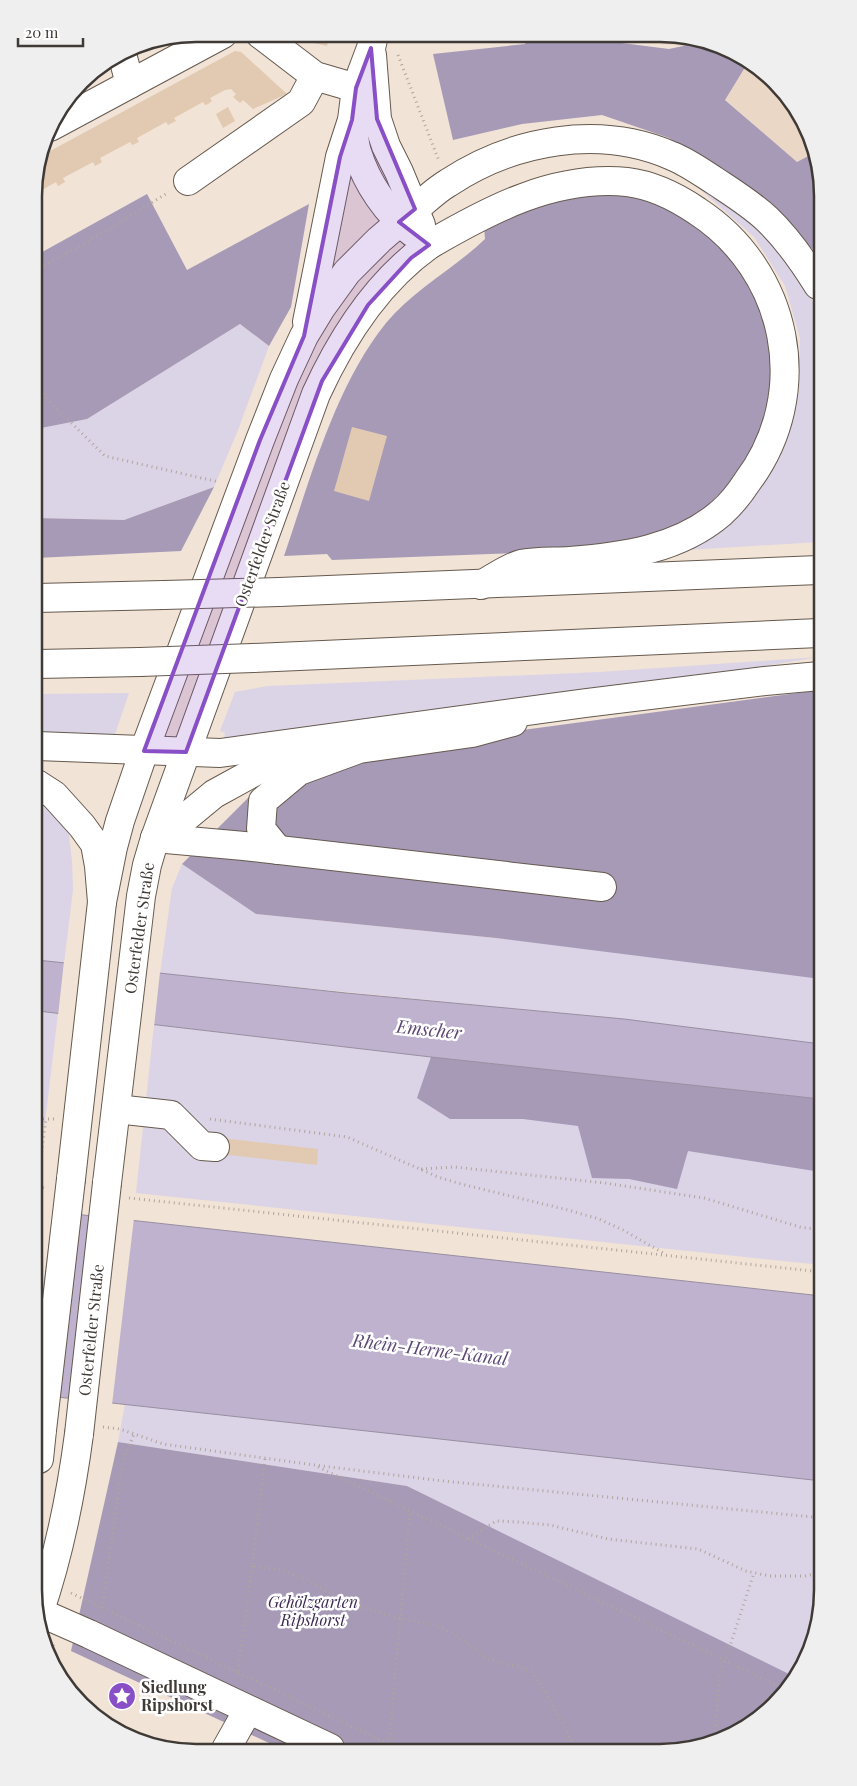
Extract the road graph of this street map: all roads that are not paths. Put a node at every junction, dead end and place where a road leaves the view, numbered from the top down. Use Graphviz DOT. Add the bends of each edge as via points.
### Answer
graph roads {
  1 [pos="206,43"];
  2 [pos="272,43"];
  3 [pos="381,46"];
  4 [pos="124,61"];
  5 [pos="316,76"];
  6 [pos="130,84"];
  7 [pos="356,88"];
  8 [pos="63,120"];
  9 [pos="352,120"];
  10 [pos="188,181"];
  11 [pos="407,216"];
  12 [pos="429,245"];
  13 [pos="814,279"];
  14 [pos="304,336"];
  15 [pos="814,570"];
  16 [pos="480,585"];
  17 [pos="43,598"];
  18 [pos="814,633"];
  19 [pos="43,664"];
  20 [pos="814,677"];
  21 [pos="586,703"];
  22 [pos="337,738"];
  23 [pos="43,746"];
  24 [pos="144,751"];
  25 [pos="186,752"];
  26 [pos="43,788"];
  27 [pos="155,838"];
  28 [pos="278,850"];
  29 [pos="602,887"];
  30 [pos="102,911"];
  31 [pos="116,1109"];
  32 [pos="215,1147"];
  33 [pos="42,1428"];
  34 [pos="43,1601"];
  35 [pos="45,1614"];
  36 [pos="248,1710"];
  37 [pos="229,1744"];
  38 [pos="321,1744"];
  1 -- 6 [label="main road"];
  2 -- 5 [label="main road"];
  3 -- 7 [label="main road"];
  3 -- 11 [label="main road" via="377,119"];
  4 -- 6 [label="main road"];
  5 -- 7 [label="main road"];
  5 -- 10 [label="main road" via="301,102"];
  6 -- 8 [label="main road"];
  7 -- 9 [label="main road"];
  9 -- 11 [label="main road" via="356,151 368,178 386,208"];
  9 -- 14 [label="main road" via="340,157"];
  11 -- 12 [label="main road"];
  11 -- 13 [label="main road" via="447,183 499,157 553,142 595,138 623,142 672,156 742,198 787,240"];
  11 -- 14 [label="main road" via="347,272"];
  12 -- 16 [label="main road, Osterfelder Straße" via="505,204 541,191 588,183 642,185 677,198 729,235 764,284 781,333 783,393 775,430 754,473 722,512 691,534 656,548 604,558 519,564"];
  12 -- 25 [label="main road, Osterfelder Straße" via="411,258 368,305 318,388"];
  14 -- 24 [label="main road" via="260,440"];
  15 -- 16 [label="main road"];
  16 -- 17 [label="main road, bridge"];
  18 -- 19 [label="main road, bridge"];
  20 -- 21 [label="main road"];
  21 -- 22 [label="main road"];
  21 -- 28 [label="main road" via="472,733 359,749 299,771 264,801 261,829"];
  22 -- 25 [label="main road" via="220,753"];
  22 -- 27 [label="main road" via="256,771 214,794"];
  23 -- 24 [label="main road"];
  24 -- 25 [label="main road"];
  24 -- 30 [label="main road" via="120,820"];
  25 -- 27 [label="main road, Osterfelder Straße"];
  26 -- 30 [label="main road" via="54,795 95,844"];
  27 -- 28 [label="main road"];
  27 -- 31 [label="main road, Osterfelder Straße" via="143,880"];
  28 -- 29 [label="main road"];
  30 -- 33 [label="main road, bridge" via="85,1057 59,1184"];
  31 -- 32 [label="main road" via="171,1115 202,1146"];
  31 -- 34 [label="main road, Osterfelder Straße, bridge" via="115,1190 73,1479 65,1524"];
  35 -- 36 [label="main road"];
  36 -- 37 [label="main road"];
  36 -- 38 [label="main road"];
}
